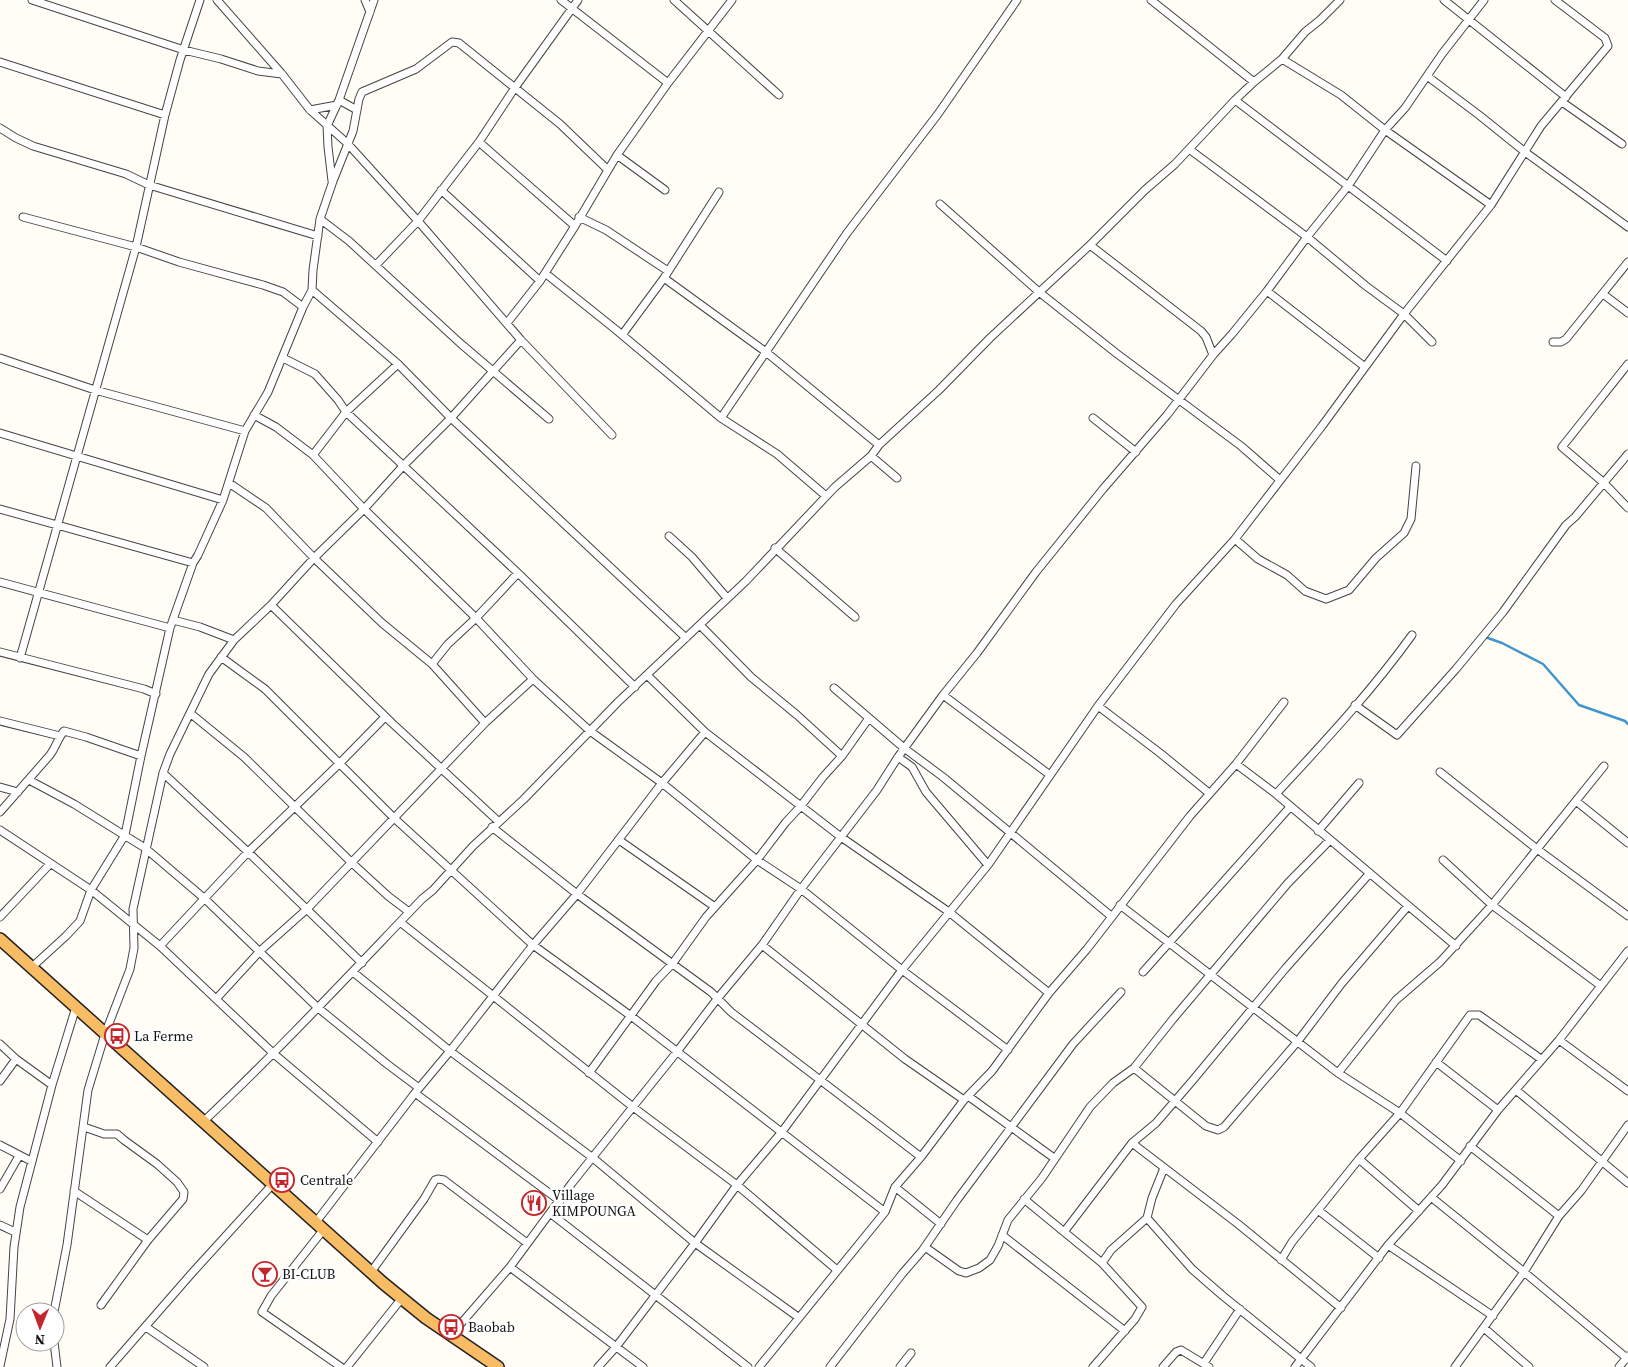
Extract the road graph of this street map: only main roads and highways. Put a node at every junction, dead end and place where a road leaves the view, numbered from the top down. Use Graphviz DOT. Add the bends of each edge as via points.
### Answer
graph roads {
  1 [pos="0,939"];
  2 [pos="498,1367"];
  1 -- 2 [label="highway" via="371,1272 426,1318"];
}
